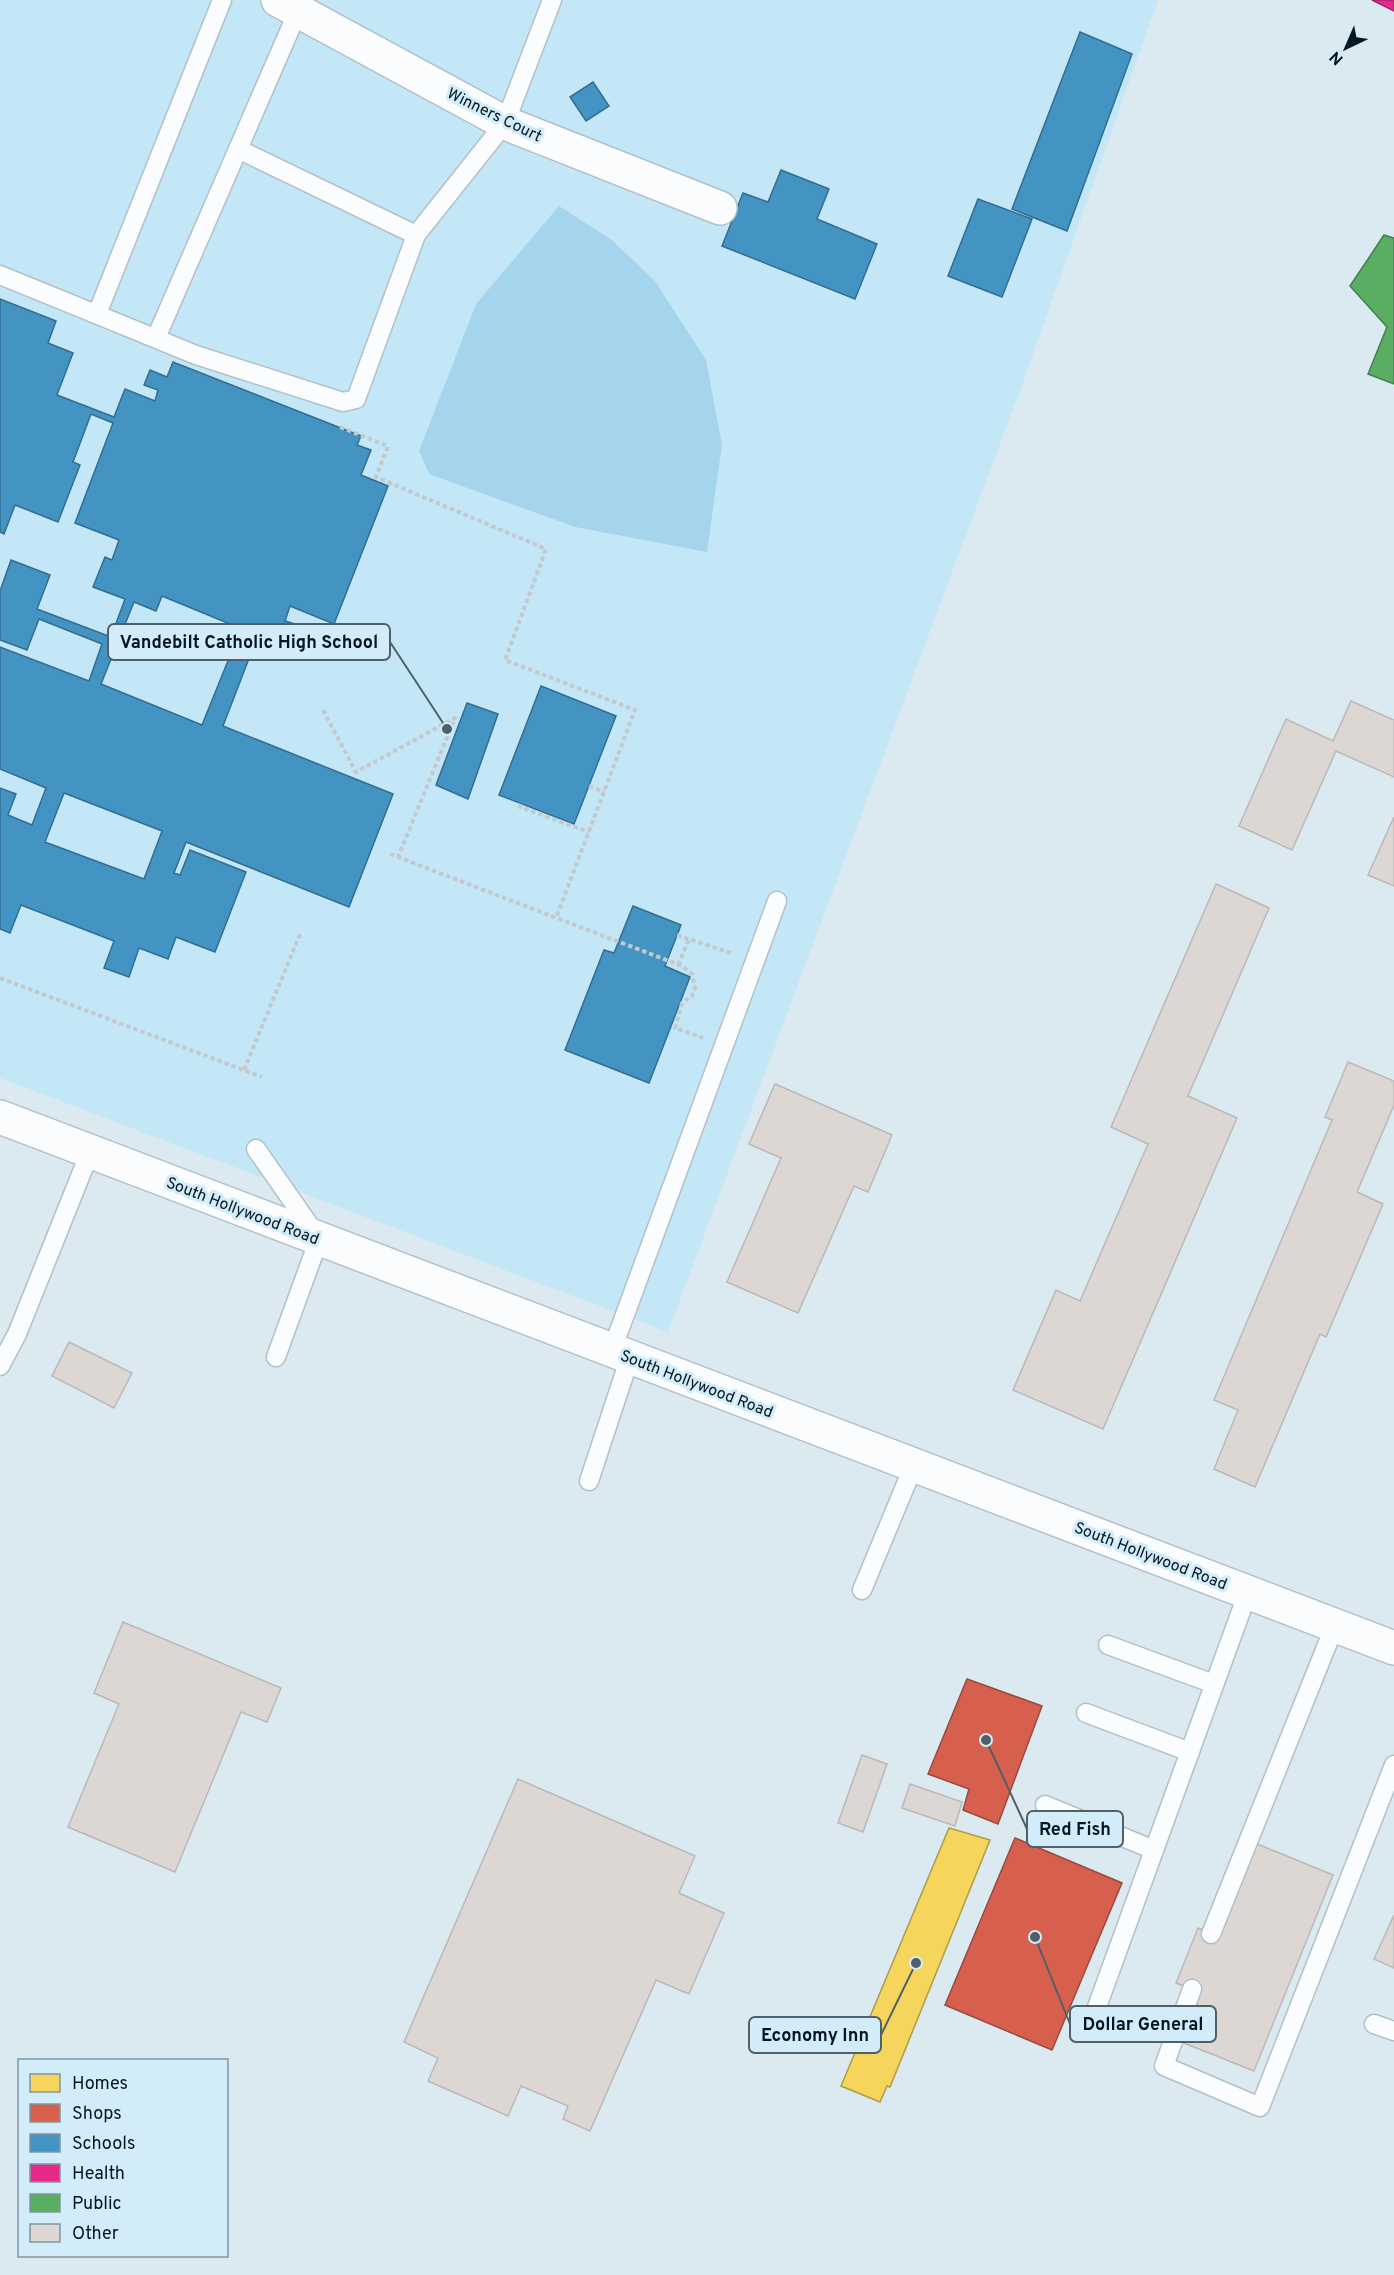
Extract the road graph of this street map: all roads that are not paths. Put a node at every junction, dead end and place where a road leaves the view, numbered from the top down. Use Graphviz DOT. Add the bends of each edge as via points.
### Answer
graph roads {
  1 [pos="222,0"];
  2 [pos="552,0"];
  3 [pos="288,5"];
  4 [pos="506,123"];
  5 [pos="238,149"];
  6 [pos="720,208"];
  7 [pos="416,235"];
  8 [pos="0,275"];
  9 [pos="97,314"];
  10 [pos="156,338"];
  11 [pos="777,901"];
  12 [pos="0,1117"];
  13 [pos="256,1149"];
  14 [pos="90,1152"];
  15 [pos="319,1239"];
  16 [pos="621,1354"];
  17 [pos="276,1357"];
  18 [pos="0,1366"];
  19 [pos="914,1465"];
  20 [pos="589,1481"];
  21 [pos="862,1590"];
  22 [pos="1248,1592"];
  23 [pos="1335,1625"];
  24 [pos="1108,1645"];
  25 [pos="1394,1648"];
  26 [pos="1214,1684"];
  27 [pos="1086,1713"];
  28 [pos="1190,1752"];
  29 [pos="1394,1766"];
  30 [pos="1045,1805"];
  31 [pos="1154,1850"];
  32 [pos="1211,1934"];
  33 [pos="1192,1989"];
  34 [pos="1093,2018"];
  35 [pos="1374,2024"];
  36 [pos="1394,2031"];
  1 -- 9 [label="lane"];
  2 -- 4 [label="lane"];
  3 -- 4 [label="main road, Winners Court"];
  3 -- 5 [label="lane"];
  4 -- 6 [label="main road, Winners Court"];
  4 -- 7 [label="lane"];
  5 -- 7 [label="lane"];
  5 -- 10 [label="lane"];
  7 -- 10 [label="lane" via="356,399 343,402 196,355"];
  8 -- 9 [label="lane"];
  9 -- 10 [label="lane"];
  11 -- 16 [label="lane" via="723,1046"];
  12 -- 14 [label="main road, South Hollywood Road"];
  13 -- 15 [label="lane"];
  14 -- 15 [label="main road, South Hollywood Road"];
  14 -- 18 [label="lane" via="17,1334"];
  15 -- 16 [label="main road, South Hollywood Road"];
  15 -- 17 [label="lane"];
  16 -- 19 [label="main road, South Hollywood Road"];
  16 -- 20 [label="lane"];
  19 -- 21 [label="lane"];
  19 -- 22 [label="main road, South Hollywood Road"];
  22 -- 23 [label="main road, South Hollywood Road"];
  22 -- 26 [label="lane"];
  23 -- 25 [label="main road, South Hollywood Road"];
  23 -- 32 [label="lane"];
  24 -- 26 [label="lane"];
  26 -- 28 [label="lane"];
  27 -- 28 [label="lane"];
  28 -- 31 [label="lane"];
  29 -- 33 [label="lane" via="1260,2107 1164,2066"];
  30 -- 31 [label="lane"];
  31 -- 34 [label="lane"];
  35 -- 36 [label="lane"];
}
